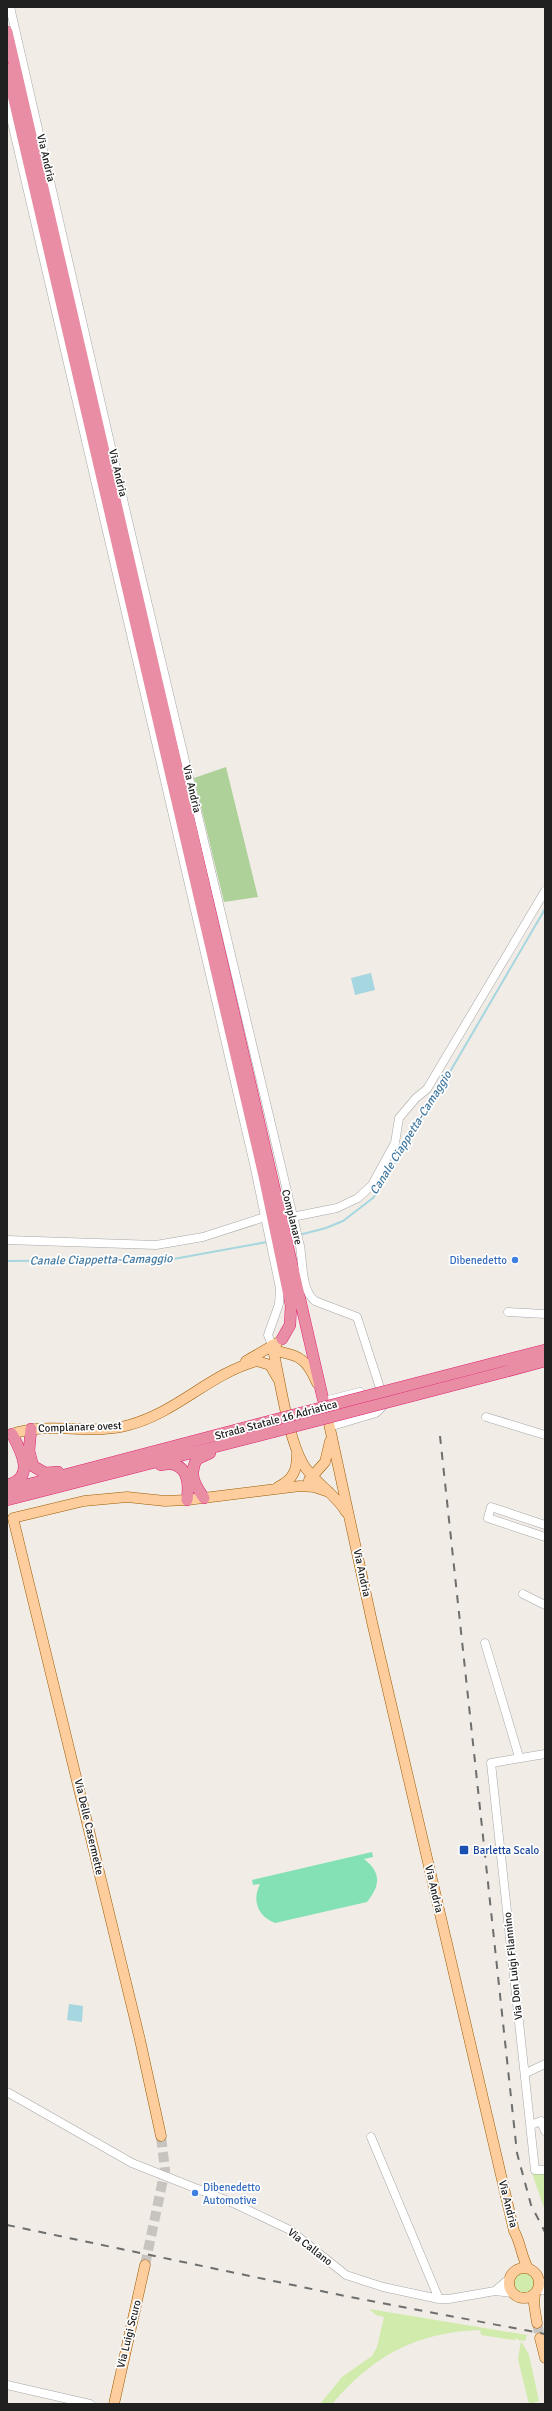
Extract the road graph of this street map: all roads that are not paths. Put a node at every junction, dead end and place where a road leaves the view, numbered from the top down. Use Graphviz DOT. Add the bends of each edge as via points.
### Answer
graph roads {
  1 [pos="10,7"];
  2 [pos="7,32"];
  3 [pos="7,69"];
  4 [pos="7,101"];
  5 [pos="545,891"];
  6 [pos="228,939"];
  7 [pos="265,1217"];
  8 [pos="292,1217"];
  9 [pos="282,1235"];
  10 [pos="7,1240"];
  11 [pos="285,1250"];
  12 [pos="508,1312"];
  13 [pos="545,1314"];
  14 [pos="282,1339"];
  15 [pos="272,1345"];
  16 [pos="545,1350"];
  17 [pos="280,1352"];
  18 [pos="545,1361"];
  19 [pos="503,1366"];
  20 [pos="231,1372"];
  21 [pos="278,1379"];
  22 [pos="380,1388"];
  23 [pos="323,1400"];
  24 [pos="486,1417"];
  25 [pos="31,1429"];
  26 [pos="330,1429"];
  27 [pos="9,1435"];
  28 [pos="545,1435"];
  29 [pos="245,1439"];
  30 [pos="297,1449"];
  31 [pos="105,1470"];
  32 [pos="313,1477"];
  33 [pos="7,1485"];
  34 [pos="300,1486"];
  35 [pos="276,1488"];
  36 [pos="7,1490"];
  37 [pos="329,1492"];
  38 [pos="204,1498"];
  39 [pos="7,1500"];
  40 [pos="187,1500"];
  41 [pos="10,1519"];
  42 [pos="350,1521"];
  43 [pos="545,1524"];
  44 [pos="545,1537"];
  45 [pos="523,1594"];
  46 [pos="545,1605"];
  47 [pos="485,1643"];
  48 [pos="545,1754"];
  49 [pos="519,1757"];
  50 [pos="545,2064"];
  51 [pos="526,2073"];
  52 [pos="7,2092"];
  53 [pos="530,2125"];
  54 [pos="545,2131"];
  55 [pos="161,2136"];
  56 [pos="371,2137"];
  57 [pos="545,2170"];
  58 [pos="145,2264"];
  59 [pos="523,2269"];
  60 [pos="510,2278"];
  61 [pos="540,2288"];
  62 [pos="495,2291"];
  63 [pos="512,2293"];
  64 [pos="523,2298"];
  65 [pos="439,2299"];
  66 [pos="534,2313"];
  67 [pos="537,2323"];
  68 [pos="540,2338"];
  69 [pos="545,2358"];
  70 [pos="7,2385"];
  71 [pos="90,2404"];
  72 [pos="114,2404"];
  1 -- 6 [label="street, Via Andria"];
  2 -- 9 [label="highway"];
  3 -- 9 [label="highway" via="260,1160"];
  4 -- 7 [label="street, Complanare"];
  5 -- 8 [label="street" via="427,1089 399,1118 395,1142 372,1185 358,1198 337,1208"];
  6 -- 8 [label="street, Complanare"];
  7 -- 9 [label="street, Complanare"];
  7 -- 10 [label="street" via="203,1237 156,1245"];
  8 -- 9 [label="street, Complanare"];
  9 -- 11 [label="highway"];
  9 -- 11 [label="street, Complanare"];
  11 -- 14 [label="highway" via="292,1313 289,1329"];
  11 -- 15 [label="street, Complanare" via="280,1296 268,1335"];
  11 -- 22 [label="street, Complanare" via="310,1297 357,1317"];
  11 -- 23 [label="highway"];
  12 -- 13 [label="street"];
  14 -- 15 [label="main road"];
  14 -- 17 [label="main road"];
  15 -- 17 [label="main road"];
  15 -- 20 [label="main road"];
  15 -- 21 [label="main road"];
  16 -- 19 [label="highway, Strada Statale 16 Adriatica"];
  17 -- 21 [label="main road"];
  17 -- 23 [label="main road, Via Andria" via="294,1356 306,1364"];
  18 -- 19 [label="highway, Strada Statale 16 Adriatica"];
  19 -- 29 [label="highway, Strada Statale 16 Adriatica, bridge"];
  19 -- 31 [label="highway, Strada Statale 16 Adriatica, bridge" via="270,1421"];
  20 -- 21 [label="main road" via="254,1361 262,1361 271,1366"];
  20 -- 25 [label="main road, Complanare ovest" via="159,1413 129,1426 100,1429"];
  21 -- 30 [label="main road"];
  22 -- 23 [label="street"];
  22 -- 26 [label="street, Complanare" via="383,1397 382,1407 376,1413"];
  23 -- 26 [label="main road, Via Andria"];
  24 -- 28 [label="street"];
  25 -- 27 [label="main road, Complanare ovest"];
  25 -- 31 [label="highway" via="30,1459 38,1470 55,1473 87,1465"];
  26 -- 32 [label="main road" via="325,1462"];
  26 -- 42 [label="main road, Via Andria"];
  27 -- 33 [label="highway" via="24,1459 25,1467 21,1476"];
  29 -- 31 [label="highway, Strada Statale 16 Adriatica"];
  29 -- 38 [label="highway" via="230,1448 205,1454 197,1459 193,1466 193,1479"];
  30 -- 32 [label="main road"];
  30 -- 35 [label="main road" via="297,1467 294,1474 286,1483"];
  31 -- 36 [label="highway, Strada Statale 16 Adriatica"];
  31 -- 39 [label="highway, Strada Statale 16 Adriatica"];
  31 -- 40 [label="highway" via="126,1474 176,1464 186,1474"];
  32 -- 34 [label="main road"];
  32 -- 37 [label="main road"];
  34 -- 35 [label="main road"];
  34 -- 37 [label="main road"];
  35 -- 38 [label="main road"];
  37 -- 42 [label="main road" via="342,1505"];
  38 -- 40 [label="main road"];
  40 -- 41 [label="main road" via="127,1497 100,1499 54,1507"];
  41 -- 55 [label="main road, Via Delle Casermette" via="138,2032"];
  42 -- 59 [label="main road, Via Andria"];
  43 -- 44 [label="street" via="492,1507 488,1518"];
  45 -- 46 [label="street"];
  47 -- 49 [label="street"];
  48 -- 49 [label="street"];
  49 -- 51 [label="street, Via Don Luigi Filannino" via="491,1762"];
  50 -- 51 [label="street"];
  51 -- 53 [label="street, Via Don Luigi Filannino"];
  52 -- 65 [label="street, Via Callano" via="132,2163 234,2203 290,2230 346,2275 383,2287"];
  53 -- 54 [label="street" via="541,2121"];
  53 -- 57 [label="street, Via Don Luigi Filannino" via="535,2170"];
  56 -- 65 [label="street"];
  58 -- 72 [label="main road, Via Luigi Scuro"];
  59 -- 60 [label="main road"];
  59 -- 61 [label="main road" via="537,2274"];
  60 -- 62 [label="street"];
  60 -- 63 [label="main road" via="509,2286"];
  61 -- 64 [label="main road"];
  61 -- 66 [label="main road"];
  62 -- 63 [label="street, Via Callano"];
  62 -- 65 [label="street, Via Callano"];
  63 -- 64 [label="main road"];
  64 -- 66 [label="main road"];
  66 -- 67 [label="main road"];
  68 -- 69 [label="main road"];
  70 -- 71 [label="street"];
}
